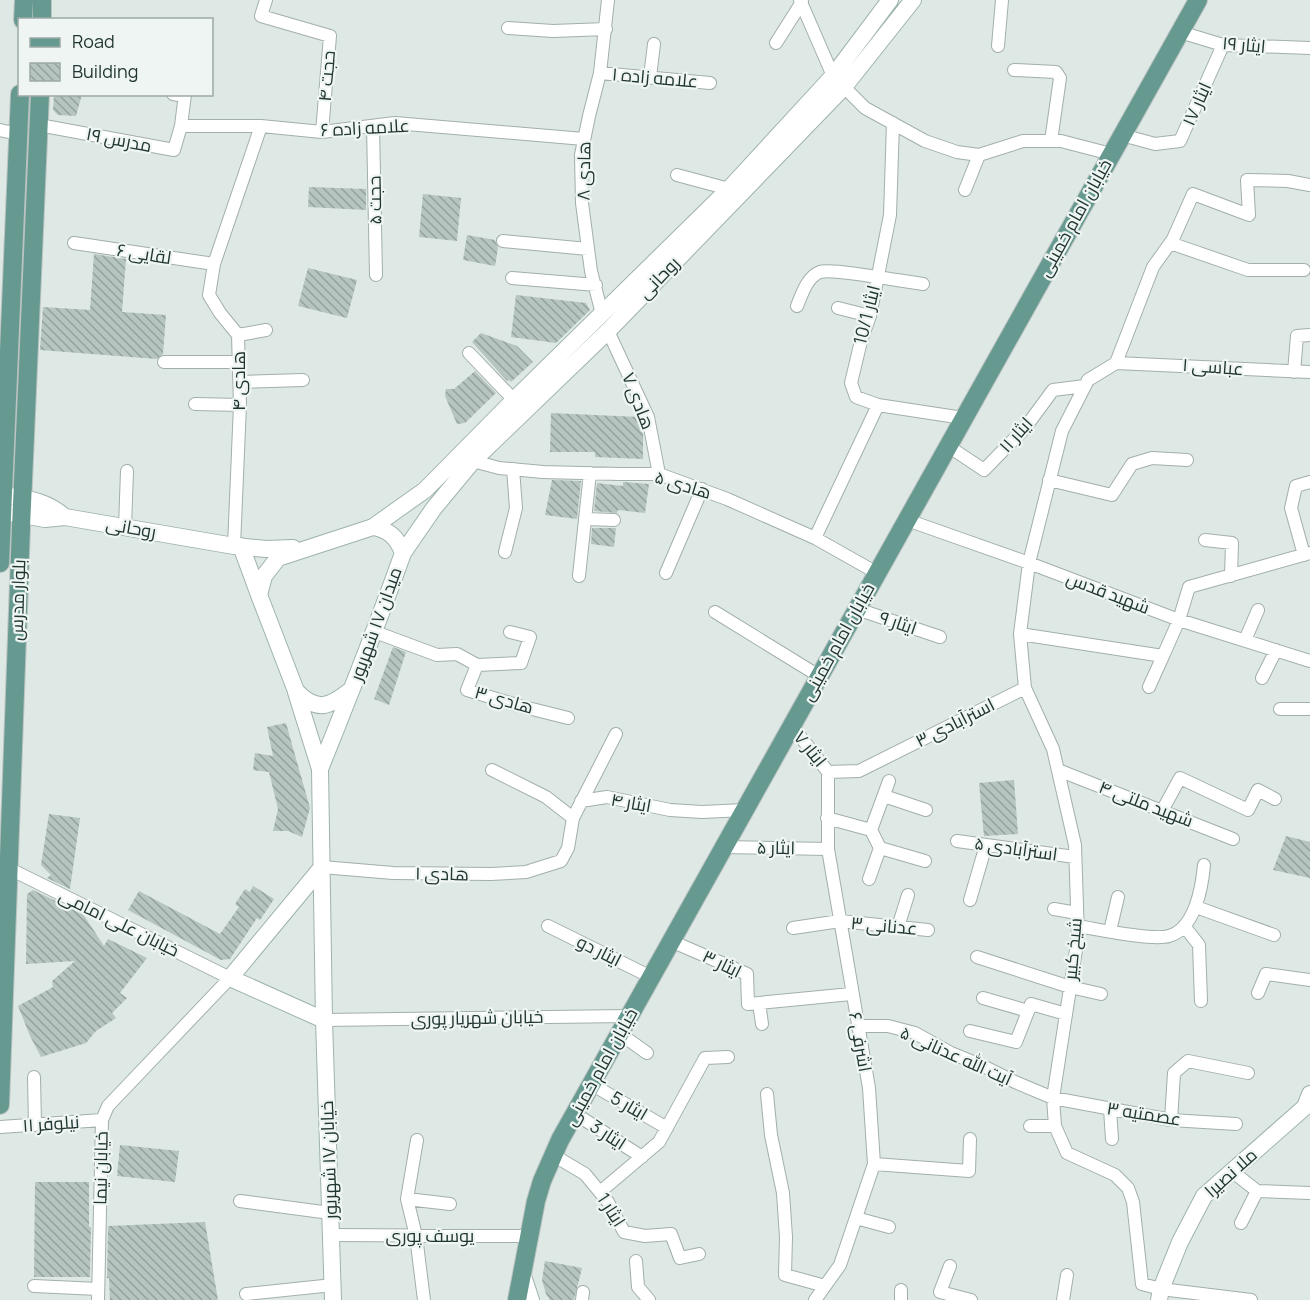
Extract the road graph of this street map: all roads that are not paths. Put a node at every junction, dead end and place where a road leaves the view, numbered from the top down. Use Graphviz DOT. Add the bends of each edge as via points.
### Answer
graph roads {
  1 [pos="24,0"];
  2 [pos="42,0"];
  3 [pos="266,0"];
  4 [pos="608,0"];
  5 [pos="890,0"];
  6 [pos="913,0"];
  7 [pos="1002,0"];
  8 [pos="1198,0"];
  9 [pos="801,1"];
  10 [pos="23,18"];
  11 [pos="42,18"];
  12 [pos="508,28"];
  13 [pos="606,29"];
  14 [pos="1180,32"];
  15 [pos="776,43"];
  16 [pos="654,44"];
  17 [pos="1223,45"];
  18 [pos="998,46"];
  19 [pos="1310,48"];
  20 [pos="1014,70"];
  21 [pos="600,73"];
  22 [pos="650,77"];
  23 [pos="839,82"];
  24 [pos="710,83"];
  25 [pos="19,96"];
  26 [pos="40,96"];
  27 [pos="181,96"];
  28 [pos="893,123"];
  29 [pos="39,125"];
  30 [pos="181,126"];
  31 [pos="261,126"];
  32 [pos="374,126"];
  33 [pos="9,132"];
  34 [pos="322,132"];
  35 [pos="1122,135"];
  36 [pos="584,139"];
  37 [pos="1051,141"];
  38 [pos="1111,154"];
  39 [pos="979,155"];
  40 [pos="677,175"];
  41 [pos="1310,185"];
  42 [pos="729,189"];
  43 [pos="965,190"];
  44 [pos="503,241"];
  45 [pos="74,243"];
  46 [pos="1170,243"];
  47 [pos="588,249"];
  48 [pos="214,264"];
  49 [pos="1304,270"];
  50 [pos="376,275"];
  51 [pos="512,278"];
  52 [pos="877,278"];
  53 [pos="923,284"];
  54 [pos="596,285"];
  55 [pos="797,306"];
  56 [pos="838,308"];
  57 [pos="602,314"];
  58 [pos="870,316"];
  59 [pos="266,330"];
  60 [pos="609,330"];
  61 [pos="238,335"];
  62 [pos="1310,335"];
  63 [pos="468,353"];
  64 [pos="164,362"];
  65 [pos="240,362"];
  66 [pos="1116,363"];
  67 [pos="555,370"];
  68 [pos="1294,372"];
  69 [pos="1310,372"];
  70 [pos="303,380"];
  71 [pos="240,382"];
  72 [pos="1085,386"];
  73 [pos="514,400"];
  74 [pos="195,404"];
  75 [pos="240,405"];
  76 [pos="878,405"];
  77 [pos="963,418"];
  78 [pos="948,446"];
  79 [pos="1186,460"];
  80 [pos="473,461"];
  81 [pos="513,469"];
  82 [pos="127,471"];
  83 [pos="590,473"];
  84 [pos="659,474"];
  85 [pos="1050,480"];
  86 [pos="1310,482"];
  87 [pos="702,489"];
  88 [pos="1,503"];
  89 [pos="22,506"];
  90 [pos="585,519"];
  91 [pos="614,520"];
  92 [pos="907,520"];
  93 [pos="125,527"];
  94 [pos="373,527"];
  95 [pos="815,538"];
  96 [pos="1204,540"];
  97 [pos="237,546"];
  98 [pos="310,547"];
  99 [pos="505,552"];
  100 [pos="402,553"];
  101 [pos="1307,554"];
  102 [pos="0,563"];
  103 [pos="1029,563"];
  104 [pos="666,573"];
  105 [pos="877,573"];
  106 [pos="579,576"];
  107 [pos="1231,576"];
  108 [pos="260,595"];
  109 [pos="857,609"];
  110 [pos="1258,610"];
  111 [pos="715,612"];
  112 [pos="1179,620"];
  113 [pos="375,632"];
  114 [pos="510,632"];
  115 [pos="1020,634"];
  116 [pos="940,637"];
  117 [pos="1245,640"];
  118 [pos="1276,650"];
  119 [pos="1163,656"];
  120 [pos="1310,661"];
  121 [pos="477,665"];
  122 [pos="819,676"];
  123 [pos="1262,678"];
  124 [pos="1149,687"];
  125 [pos="1025,688"];
  126 [pos="352,689"];
  127 [pos="296,691"];
  128 [pos="1280,709"];
  129 [pos="1310,710"];
  130 [pos="568,718"];
  131 [pos="791,727"];
  132 [pos="616,734"];
  133 [pos="320,769"];
  134 [pos="492,770"];
  135 [pos="1058,770"];
  136 [pos="828,772"];
  137 [pos="889,781"];
  138 [pos="884,796"];
  139 [pos="1275,799"];
  140 [pos="581,801"];
  141 [pos="744,810"];
  142 [pos="926,810"];
  143 [pos="1162,811"];
  144 [pos="573,818"];
  145 [pos="827,818"];
  146 [pos="871,830"];
  147 [pos="1233,839"];
  148 [pos="957,841"];
  149 [pos="986,845"];
  150 [pos="723,847"];
  151 [pos="880,848"];
  152 [pos="828,849"];
  153 [pos="1076,857"];
  154 [pos="925,861"];
  155 [pos="1204,865"];
  156 [pos="322,867"];
  157 [pos="8,868"];
  158 [pos="869,879"];
  159 [pos="908,895"];
  160 [pos="1118,897"];
  161 [pos="970,900"];
  162 [pos="1196,907"];
  163 [pos="1054,909"];
  164 [pos="1077,919"];
  165 [pos="840,921"];
  166 [pos="548,926"];
  167 [pos="1184,926"];
  168 [pos="898,927"];
  169 [pos="793,928"];
  170 [pos="928,930"];
  171 [pos="1110,931"];
  172 [pos="1274,935"];
  173 [pos="671,941"];
  174 [pos="977,957"];
  175 [pos="651,977"];
  176 [pos="230,978"];
  177 [pos="1310,980"];
  178 [pos="1070,987"];
  179 [pos="1258,993"];
  180 [pos="851,994"];
  181 [pos="1101,994"];
  182 [pos="983,998"];
  183 [pos="1201,1001"];
  184 [pos="753,1003"];
  185 [pos="1028,1011"];
  186 [pos="1066,1014"];
  187 [pos="629,1016"];
  188 [pos="324,1020"];
  189 [pos="762,1024"];
  190 [pos="857,1026"];
  191 [pos="970,1031"];
  192 [pos="619,1033"];
  193 [pos="647,1053"];
  194 [pos="728,1057"];
  195 [pos="1248,1073"];
  196 [pos="34,1077"];
  197 [pos="591,1084"];
  198 [pos="767,1094"];
  199 [pos="1053,1098"];
  200 [pos="1308,1103"];
  201 [pos="0,1105"];
  202 [pos="1110,1109"];
  203 [pos="574,1113"];
  204 [pos="102,1120"];
  205 [pos="1171,1120"];
  206 [pos="1236,1124"];
  207 [pos="35,1125"];
  208 [pos="1030,1126"];
  209 [pos="1055,1126"];
  210 [pos="0,1127"];
  211 [pos="667,1128"];
  212 [pos="970,1139"];
  213 [pos="1112,1139"];
  214 [pos="417,1140"];
  215 [pos="553,1155"];
  216 [pos="642,1157"];
  217 [pos="873,1164"];
  218 [pos="1233,1172"];
  219 [pos="1257,1191"];
  220 [pos="600,1192"];
  221 [pos="1310,1193"];
  222 [pos="407,1199"];
  223 [pos="240,1200"];
  224 [pos="450,1204"];
  225 [pos="330,1213"];
  226 [pos="856,1218"];
  227 [pos="1241,1223"];
  228 [pos="889,1227"];
  229 [pos="331,1235"];
  230 [pos="416,1236"];
  231 [pos="529,1236"];
  232 [pos="699,1254"];
  233 [pos="636,1262"];
  234 [pos="950,1266"];
  235 [pos="522,1273"];
  236 [pos="1068,1275"];
  237 [pos="34,1286"];
  238 [pos="825,1286"];
  239 [pos="333,1293"];
  240 [pos="98,1294"];
  241 [pos="246,1294"];
  242 [pos="1160,1295"];
  243 [pos="1228,1299"];
  244 [pos="424,1300"];
  245 [pos="517,1300"];
  246 [pos="531,1300"];
  247 [pos="649,1300"];
  248 [pos="816,1300"];
  249 [pos="971,1300"];
  250 [pos="1063,1300"];
  251 [pos="1251,1300"];
  1 -- 10 [label="main road"];
  2 -- 11 [label="main road"];
  3 -- 34 [label="street, حجت ۴" via="261,16 330,36"];
  4 -- 13 [label="street, هادی ۸"];
  5 -- 23 [label="main road, روحانی"];
  6 -- 23 [label="main road, روحانی"];
  7 -- 18 [label="street"];
  8 -- 14 [label="main road, خیابان امام خمینی"];
  9 -- 15 [label="street"];
  9 -- 23 [label="street"];
  12 -- 13 [label="street"];
  13 -- 21 [label="street, هادی ۸"];
  14 -- 17 [label="street, ایثار ١٩"];
  14 -- 35 [label="main road, خیابان امام خمینی"];
  16 -- 22 [label="street"];
  17 -- 19 [label="street, ایثار ١٩"];
  17 -- 35 [label="street, ایثار ۱۷" via="1180,141 1155,144"];
  20 -- 37 [label="street" via="1056,72 1060,78"];
  21 -- 22 [label="street, علامه زاده ۱"];
  21 -- 36 [label="street, هادی ۸"];
  22 -- 24 [label="street, علامه زاده ۱"];
  23 -- 28 [label="street" via="865,108"];
  23 -- 42 [label="main road, روحانی"];
  23 -- 60 [label="main road, روحانی"];
  25 -- 33 [label="main road, بلوار مدرس"];
  26 -- 29 [label="main road, بلوار مدرس"];
  27 -- 30 [label="street"];
  28 -- 39 [label="street" via="925,141"];
  28 -- 52 [label="street, ایثار 10/1" via="890,215"];
  29 -- 30 [label="street, مدرس ۱۹" via="174,150"];
  29 -- 89 [label="main road, بلوار مدرس"];
  30 -- 31 [label="street, علامه زاده ۶"];
  31 -- 34 [label="street, علامه زاده ۶"];
  31 -- 48 [label="street, هادی ۴"];
  32 -- 34 [label="street, علامه زاده ۶"];
  32 -- 36 [label="street, علامه زاده ۶" via="395,123"];
  32 -- 50 [label="street, حجت ۵"];
  33 -- 88 [label="main road, بلوار مدرس"];
  35 -- 38 [label="main road, خیابان امام خمینی"];
  36 -- 47 [label="street, هادی ۸" via="582,203"];
  37 -- 38 [label="street"];
  37 -- 39 [label="street" via="1023,141"];
  38 -- 77 [label="main road, خیابان امام خمینی"];
  39 -- 43 [label="street"];
  40 -- 42 [label="street"];
  41 -- 46 [label="street" via="1247,180 1249,215 1193,194"];
  42 -- 57 [label="main road, روحانی"];
  44 -- 47 [label="street"];
  45 -- 48 [label="street, لقایی ۶"];
  46 -- 49 [label="street" via="1248,270"];
  46 -- 66 [label="street" via="1154,267"];
  47 -- 54 [label="street, هادی ۸"];
  48 -- 61 [label="street, هادی ۴" via="209,295"];
  51 -- 54 [label="street"];
  52 -- 53 [label="street"];
  52 -- 55 [label="street" via="821,272 807,283"];
  52 -- 58 [label="street, ایثار 10/1"];
  54 -- 57 [label="street, هادی ۸"];
  56 -- 58 [label="street"];
  57 -- 67 [label="main road, روحانی"];
  58 -- 76 [label="street, ایثار 10/1" via="851,383 856,397"];
  59 -- 61 [label="street"];
  60 -- 67 [label="main road, روحانی"];
  60 -- 84 [label="street, هادی ۷" via="648,417"];
  61 -- 65 [label="street, هادی ۴"];
  62 -- 68 [label="street" via="1297,336"];
  63 -- 73 [label="street"];
  64 -- 65 [label="street"];
  65 -- 71 [label="street, هادی ۴"];
  66 -- 68 [label="street, عباسی ۱"];
  66 -- 72 [label="street" via="1088,380"];
  67 -- 73 [label="main road, روحانی"];
  67 -- 80 [label="main road, روحانی"];
  68 -- 69 [label="street, عباسی ۱"];
  70 -- 71 [label="street"];
  71 -- 75 [label="street, هادی ۴"];
  72 -- 78 [label="street, ایثار ۱۱" via="1053,390 1025,428 984,470"];
  72 -- 85 [label="street, شیخ کبیر" via="1062,431"];
  73 -- 94 [label="main road, روحانی" via="425,490"];
  74 -- 75 [label="street"];
  75 -- 97 [label="street, هادی ۴"];
  76 -- 77 [label="street, ایثار 10/1"];
  76 -- 95 [label="street"];
  77 -- 78 [label="main road, خیابان امام خمینی"];
  78 -- 92 [label="main road, خیابان امام خمینی"];
  79 -- 85 [label="street" via="1152,458 1132,464 1112,495"];
  80 -- 81 [label="street, هادی ۵"];
  80 -- 100 [label="main road, روحانی"];
  81 -- 83 [label="street, هادی ۵"];
  81 -- 99 [label="street" via="516,508"];
  82 -- 93 [label="street"];
  83 -- 84 [label="street, هادی ۵"];
  83 -- 90 [label="street"];
  84 -- 87 [label="street, هادی ۵"];
  85 -- 103 [label="street, شیخ کبیر"];
  86 -- 101 [label="street" via="1296,486 1292,508"];
  87 -- 95 [label="street, هادی ۵"];
  87 -- 104 [label="street"];
  88 -- 89 [label="main road"];
  88 -- 102 [label="main road, بلوار مدرس"];
  89 -- 93 [label="main road, روحانی" via="40,501 65,518"];
  89 -- 157 [label="main road, بلوار مدرس"];
  90 -- 91 [label="street"];
  90 -- 106 [label="street"];
  92 -- 103 [label="street, شهید قدس"];
  92 -- 105 [label="main road, خیابان امام خمینی"];
  93 -- 97 [label="main road, روحانی"];
  94 -- 98 [label="main road"];
  94 -- 100 [label="main road, میدان ۱۷ شهریور" via="392,535"];
  95 -- 105 [label="street, هادی ۵"];
  96 -- 107 [label="street" via="1232,543"];
  97 -- 98 [label="main road, روحانی"];
  97 -- 108 [label="main road"];
  98 -- 108 [label="main road" via="278,558 264,576"];
  100 -- 113 [label="main road, میدان ۱۷ شهریور"];
  101 -- 107 [label="street"];
  103 -- 112 [label="street, شهید قدس"];
  103 -- 115 [label="street, شیخ کبیر"];
  105 -- 109 [label="main road, خیابان امام خمینی"];
  107 -- 112 [label="street" via="1190,587"];
  108 -- 127 [label="main road"];
  109 -- 116 [label="street, ایثار ۹"];
  109 -- 122 [label="main road, خیابان امام خمینی"];
  110 -- 117 [label="street"];
  111 -- 122 [label="street"];
  112 -- 117 [label="street, شهید قدس"];
  112 -- 119 [label="street"];
  113 -- 121 [label="street, هادی ۳" via="437,655 457,654"];
  113 -- 126 [label="main road, میدان ۱۷ شهریور"];
  114 -- 121 [label="street" via="530,637 521,663"];
  115 -- 119 [label="street"];
  115 -- 125 [label="street, شیخ کبیر"];
  117 -- 118 [label="street, شهید قدس"];
  118 -- 120 [label="street, شهید قدس"];
  118 -- 123 [label="street"];
  119 -- 124 [label="street"];
  121 -- 130 [label="street, هادی ۳" via="467,690"];
  122 -- 131 [label="main road, خیابان امام خمینی"];
  125 -- 135 [label="street, شیخ کبیر" via="1053,749"];
  125 -- 136 [label="street, استرآبادی ٣" via="859,771"];
  126 -- 127 [label="main road, میدان ۱۷ شهریور" via="330,705 306,701"];
  126 -- 133 [label="main road"];
  127 -- 133 [label="main road"];
  128 -- 129 [label="street"];
  131 -- 136 [label="street, ایثار ۷"];
  131 -- 141 [label="main road, خیابان امام خمینی"];
  132 -- 140 [label="street"];
  133 -- 156 [label="main road"];
  134 -- 144 [label="street" via="546,797"];
  135 -- 143 [label="street, شهید ملتی ۴"];
  135 -- 153 [label="street, شیخ کبیر"];
  136 -- 145 [label="street, اشرفی ۶"];
  137 -- 138 [label="street"];
  138 -- 142 [label="street"];
  138 -- 146 [label="street"];
  139 -- 143 [label="street" via="1258,790 1248,810 1180,778"];
  140 -- 141 [label="street, ایثار ۴" via="607,797 670,810"];
  140 -- 144 [label="street"];
  141 -- 150 [label="main road, خیابان امام خمینی"];
  143 -- 147 [label="street, شهید ملتی ۴"];
  144 -- 156 [label="street, هادی ۱" via="568,848 561,861 526,872 393,873"];
  145 -- 146 [label="street"];
  145 -- 152 [label="street, اشرفی ۶"];
  146 -- 151 [label="street"];
  148 -- 149 [label="street, استرآبادی ۵"];
  149 -- 153 [label="street, استرآبادی ۵"];
  149 -- 161 [label="street"];
  150 -- 152 [label="street, ایثار ۵"];
  150 -- 173 [label="main road, خیابان امام خمینی"];
  151 -- 154 [label="street"];
  151 -- 158 [label="street"];
  152 -- 165 [label="street, اشرفی ۶"];
  153 -- 164 [label="street, شیخ کبیر"];
  155 -- 162 [label="street"];
  156 -- 176 [label="main road"];
  156 -- 188 [label="main road, خیابان ۱۷ شهریور"];
  157 -- 176 [label="street, خیابان علی امامی"];
  157 -- 201 [label="main road, بلوار مدرس"];
  159 -- 168 [label="street"];
  160 -- 171 [label="street"];
  162 -- 167 [label="street"];
  162 -- 172 [label="street"];
  163 -- 164 [label="street"];
  164 -- 171 [label="street"];
  164 -- 178 [label="street, شیخ کبیر"];
  165 -- 168 [label="street, عدنانی ۳"];
  165 -- 169 [label="street, عدنانی ۳"];
  165 -- 180 [label="street, اشرفی ۶"];
  166 -- 175 [label="street, ایثار دو"];
  167 -- 171 [label="street" via="1170,936"];
  167 -- 183 [label="street" via="1199,945"];
  168 -- 170 [label="street, عدنانی ۳"];
  173 -- 175 [label="main road, خیابان امام خمینی"];
  173 -- 184 [label="street, ایثار ۳" via="747,974"];
  174 -- 178 [label="street"];
  175 -- 187 [label="main road, خیابان امام خمینی"];
  176 -- 188 [label="main road"];
  176 -- 204 [label="street, خیابان نیما" via="108,1106"];
  177 -- 179 [label="street" via="1266,975"];
  178 -- 181 [label="street"];
  178 -- 186 [label="street, شیخ کبیر"];
  180 -- 184 [label="street"];
  180 -- 190 [label="street, اشرفی ۶"];
  182 -- 185 [label="street"];
  184 -- 189 [label="street"];
  185 -- 186 [label="street" via="1031,1004"];
  185 -- 191 [label="street" via="1016,1042"];
  186 -- 199 [label="street, شیخ کبیر"];
  187 -- 188 [label="street, خیابان شهریار پوری"];
  187 -- 192 [label="main road, خیابان امام خمینی"];
  188 -- 225 [label="main road, خیابان ۱۷ شهریور"];
  190 -- 199 [label="street, آیت الله عدنانی ۵" via="888,1026 915,1033"];
  190 -- 217 [label="street, اشرفی ۶" via="869,1088"];
  192 -- 193 [label="street"];
  192 -- 197 [label="main road, خیابان امام خمینی"];
  194 -- 211 [label="street" via="705,1058"];
  195 -- 205 [label="street" via="1188,1061 1174,1073"];
  196 -- 207 [label="street"];
  197 -- 203 [label="main road, خیابان امام خمینی"];
  197 -- 211 [label="street, ایثار 5"];
  198 -- 238 [label="street" via="783,1193 785,1275"];
  199 -- 202 [label="street, عصمتیه ۳"];
  199 -- 209 [label="street, شیخ کبیر"];
  200 -- 218 [label="main road, ملا نصیرا"];
  202 -- 205 [label="street, عصمتیه ۳"];
  202 -- 213 [label="street"];
  203 -- 215 [label="main road, خیابان امام خمینی"];
  203 -- 216 [label="street, ایثار 3"];
  204 -- 207 [label="street, نیلوفر ۱۱"];
  204 -- 240 [label="street, خیابان نیما"];
  205 -- 206 [label="street, عصمتیه ۳"];
  207 -- 210 [label="street, نیلوفر ۱۱"];
  208 -- 209 [label="street"];
  209 -- 242 [label="street, شیخ کبیر" via="1066,1154 1115,1175 1128,1188 1142,1284"];
  211 -- 216 [label="street" via="659,1142"];
  212 -- 217 [label="street" via="969,1171"];
  214 -- 222 [label="street"];
  215 -- 220 [label="street, ایثار 1" via="585,1174"];
  215 -- 231 [label="main road, خیابان امام خمینی" via="542,1181"];
  216 -- 220 [label="street"];
  217 -- 226 [label="street, اشرفی ۶"];
  218 -- 219 [label="street"];
  218 -- 242 [label="main road, ملا نصیرا" via="1204,1196 1180,1242"];
  219 -- 221 [label="street"];
  219 -- 227 [label="street"];
  220 -- 232 [label="street, ایثار 1" via="624,1232 645,1236 671,1234 680,1258"];
  222 -- 224 [label="street"];
  222 -- 230 [label="street"];
  223 -- 225 [label="street"];
  225 -- 229 [label="main road, خیابان ۱۷ شهریور"];
  226 -- 228 [label="street"];
  226 -- 238 [label="street, اشرفی ۶" via="840,1265"];
  229 -- 230 [label="street, یوسف پوری"];
  229 -- 239 [label="main road, خیابان ۱۷ شهریور"];
  230 -- 231 [label="street, یوسف پوری"];
  230 -- 244 [label="street"];
  231 -- 235 [label="main road, خیابان امام خمینی"];
  233 -- 247 [label="street" via="638,1287"];
  234 -- 249 [label="street" via="940,1292"];
  235 -- 245 [label="main road, خیابان امام خمینی"];
  235 -- 246 [label="main road"];
  236 -- 250 [label="street"];
  237 -- 240 [label="street"];
  238 -- 248 [label="street, اشرفی ۶"];
  239 -- 241 [label="street"];
  242 -- 243 [label="street"];
  243 -- 251 [label="street"];
}
